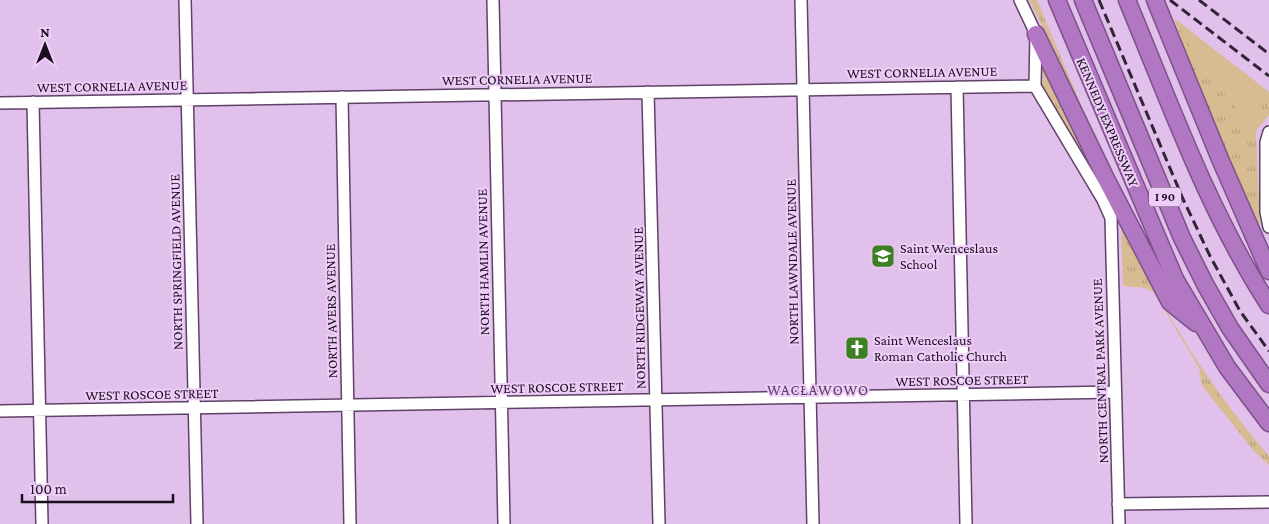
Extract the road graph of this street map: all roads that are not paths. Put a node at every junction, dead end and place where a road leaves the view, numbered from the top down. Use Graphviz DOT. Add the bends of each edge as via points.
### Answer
graph roads {
  1 [pos="185,0"];
  2 [pos="493,0"];
  3 [pos="801,0"];
  4 [pos="1020,0"];
  5 [pos="1057,0"];
  6 [pos="1083,0"];
  7 [pos="1127,0"];
  8 [pos="1155,0"];
  9 [pos="1036,34"];
  10 [pos="956,86"];
  11 [pos="1035,86"];
  12 [pos="803,89"];
  13 [pos="648,92"];
  14 [pos="495,94"];
  15 [pos="342,97"];
  16 [pos="187,100"];
  17 [pos="33,102"];
  18 [pos="0,103"];
  19 [pos="1269,132"];
  20 [pos="1269,227"];
  21 [pos="1269,271"];
  22 [pos="1269,305"];
  23 [pos="1202,328"];
  24 [pos="1269,384"];
  25 [pos="1115,392"];
  26 [pos="964,396"];
  27 [pos="810,397"];
  28 [pos="656,400"];
  29 [pos="501,403"];
  30 [pos="348,406"];
  31 [pos="194,409"];
  32 [pos="0,411"];
  33 [pos="40,411"];
  34 [pos="1269,423"];
  35 [pos="1269,502"];
  36 [pos="1118,504"];
  37 [pos="42,524"];
  38 [pos="197,524"];
  39 [pos="350,524"];
  40 [pos="504,524"];
  41 [pos="659,524"];
  42 [pos="813,524"];
  43 [pos="966,524"];
  44 [pos="1119,524"];
  1 -- 16 [label="street, NORTH SPRINGFIELD AVENUE"];
  2 -- 14 [label="street, NORTH HAMLIN AVENUE"];
  3 -- 12 [label="street, NORTH LAWNDALE AVENUE"];
  4 -- 9 [label="street"];
  5 -- 23 [label="highway, KENNEDY EXPRESSWAY / I 90" via="1175,279"];
  6 -- 24 [label="highway, I 90" via="1182,238 1230,328"];
  7 -- 22 [label="highway" via="1200,175 1250,276"];
  8 -- 21 [label="highway"];
  9 -- 11 [label="street"];
  9 -- 23 [label="highway" via="1170,302"];
  10 -- 11 [label="street, WEST CORNELIA AVENUE"];
  10 -- 12 [label="street, WEST CORNELIA AVENUE"];
  10 -- 26 [label="street"];
  11 -- 25 [label="street, NORTH CENTRAL PARK AVENUE" via="1111,218"];
  12 -- 13 [label="street, WEST CORNELIA AVENUE"];
  12 -- 27 [label="street, NORTH LAWNDALE AVENUE"];
  13 -- 14 [label="street, WEST CORNELIA AVENUE"];
  13 -- 28 [label="street, NORTH RIDGEWAY AVENUE"];
  14 -- 15 [label="street, WEST CORNELIA AVENUE"];
  14 -- 29 [label="street, NORTH HAMLIN AVENUE"];
  15 -- 16 [label="street, WEST CORNELIA AVENUE"];
  15 -- 30 [label="street, NORTH AVERS AVENUE"];
  16 -- 17 [label="street, WEST CORNELIA AVENUE"];
  16 -- 31 [label="street, NORTH SPRINGFIELD AVENUE"];
  17 -- 18 [label="street, WEST CORNELIA AVENUE"];
  17 -- 33 [label="street"];
  19 -- 20 [label="street" via="1266,142 1266,212"];
  23 -- 34 [label="highway, KENNEDY EXPRESSWAY / I 90"];
  25 -- 26 [label="street, WEST ROSCOE STREET"];
  25 -- 36 [label="street, NORTH CENTRAL PARK AVENUE"];
  26 -- 27 [label="street, WEST ROSCOE STREET"];
  26 -- 43 [label="street"];
  27 -- 28 [label="street, WEST ROSCOE STREET"];
  27 -- 42 [label="street, NORTH LAWNDALE AVENUE"];
  28 -- 29 [label="street, WEST ROSCOE STREET"];
  28 -- 41 [label="street, NORTH RIDGEWAY AVENUE"];
  29 -- 30 [label="street, WEST ROSCOE STREET"];
  29 -- 40 [label="street, NORTH HAMLIN AVENUE"];
  30 -- 31 [label="street, WEST ROSCOE STREET"];
  30 -- 39 [label="street, NORTH AVERS AVENUE"];
  31 -- 33 [label="street, WEST ROSCOE STREET"];
  31 -- 38 [label="street, NORTH SPRINGFIELD AVENUE"];
  32 -- 33 [label="street, WEST ROSCOE STREET"];
  33 -- 37 [label="street"];
  35 -- 36 [label="street"];
  36 -- 44 [label="street, NORTH CENTRAL PARK AVENUE"];
}
